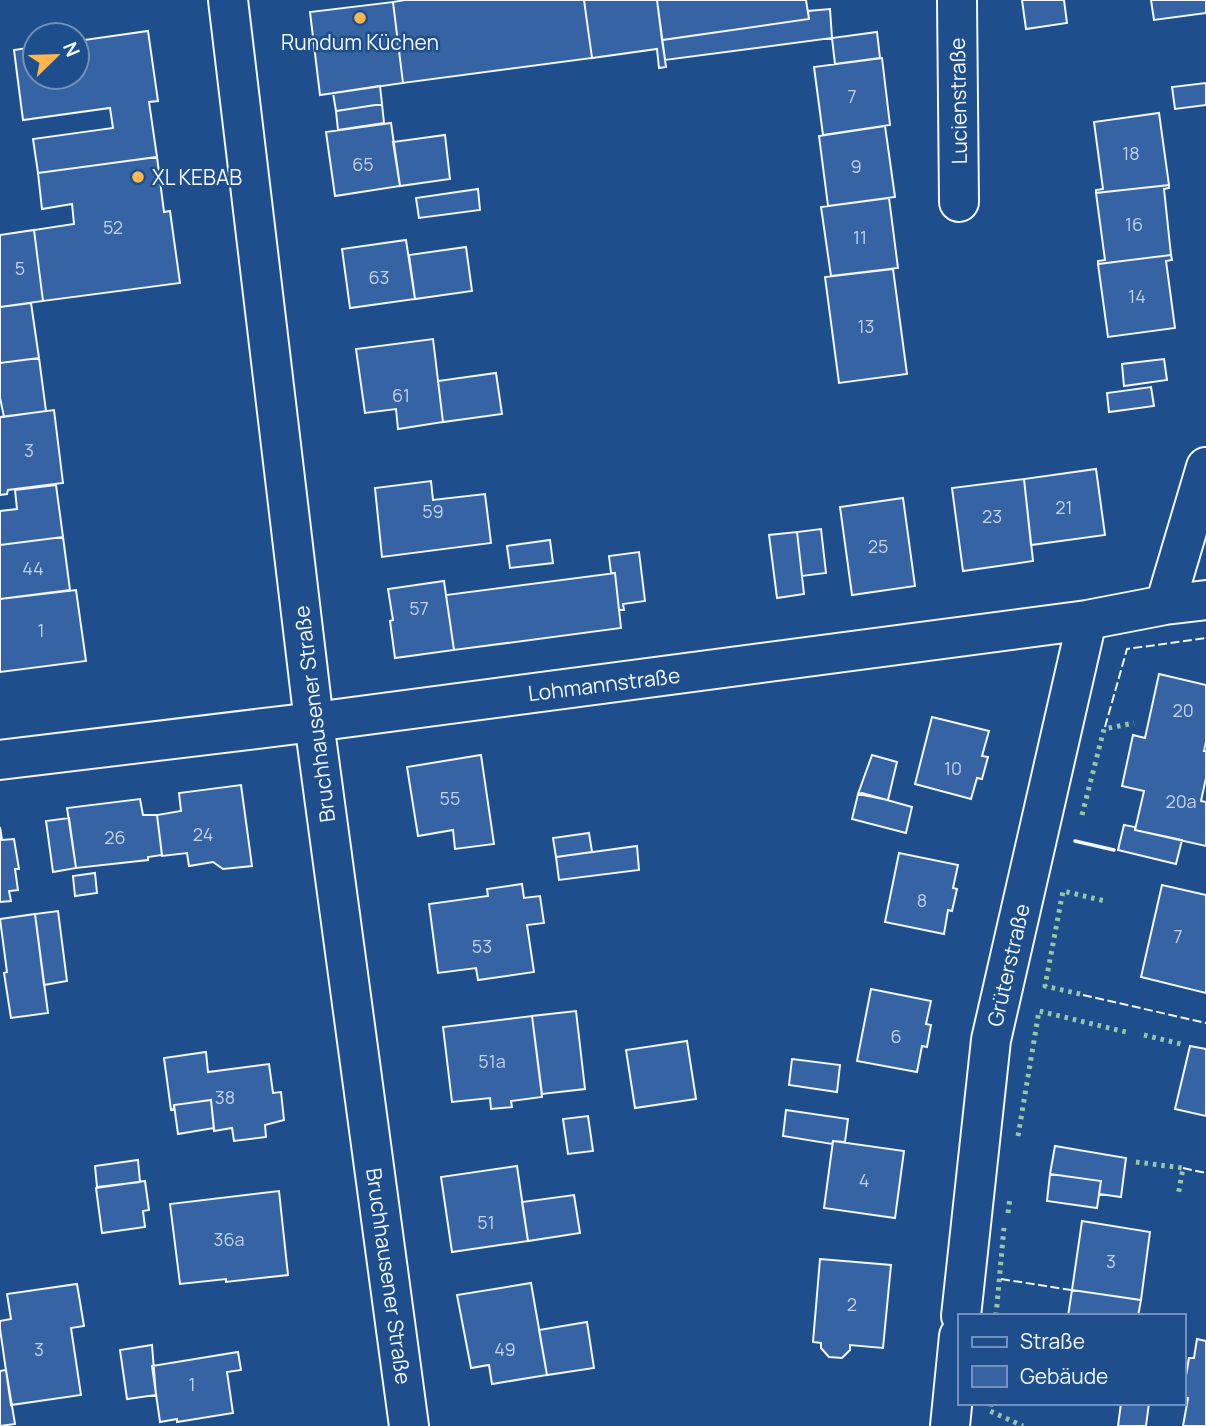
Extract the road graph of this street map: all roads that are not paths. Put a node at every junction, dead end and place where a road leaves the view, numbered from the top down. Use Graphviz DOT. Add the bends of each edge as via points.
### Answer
graph roads {
  1 [pos="228,0"];
  2 [pos="957,0"];
  3 [pos="959,202"];
  4 [pos="1206,467"];
  5 [pos="1206,600"];
  6 [pos="1165,605"];
  7 [pos="1087,620"];
  8 [pos="314,722"];
  9 [pos="0,760"];
  10 [pos="961,1314"];
  11 [pos="958,1346"];
  12 [pos="409,1426"];
  13 [pos="950,1426"];
  1 -- 8 [label="street, Bruchhausener Straße"];
  2 -- 3 [label="street, Lucienstraße"];
  4 -- 6 [label="street"];
  5 -- 6 [label="street, Lohmannstraße"];
  6 -- 7 [label="street, Lohmannstraße"];
  7 -- 8 [label="street, Lohmannstraße"];
  7 -- 10 [label="street, Grüterstraße" via="991,1041"];
  8 -- 9 [label="street, Lohmannstraße"];
  8 -- 12 [label="street, Bruchhausener Straße"];
  11 -- 13 [label="street"];
}
